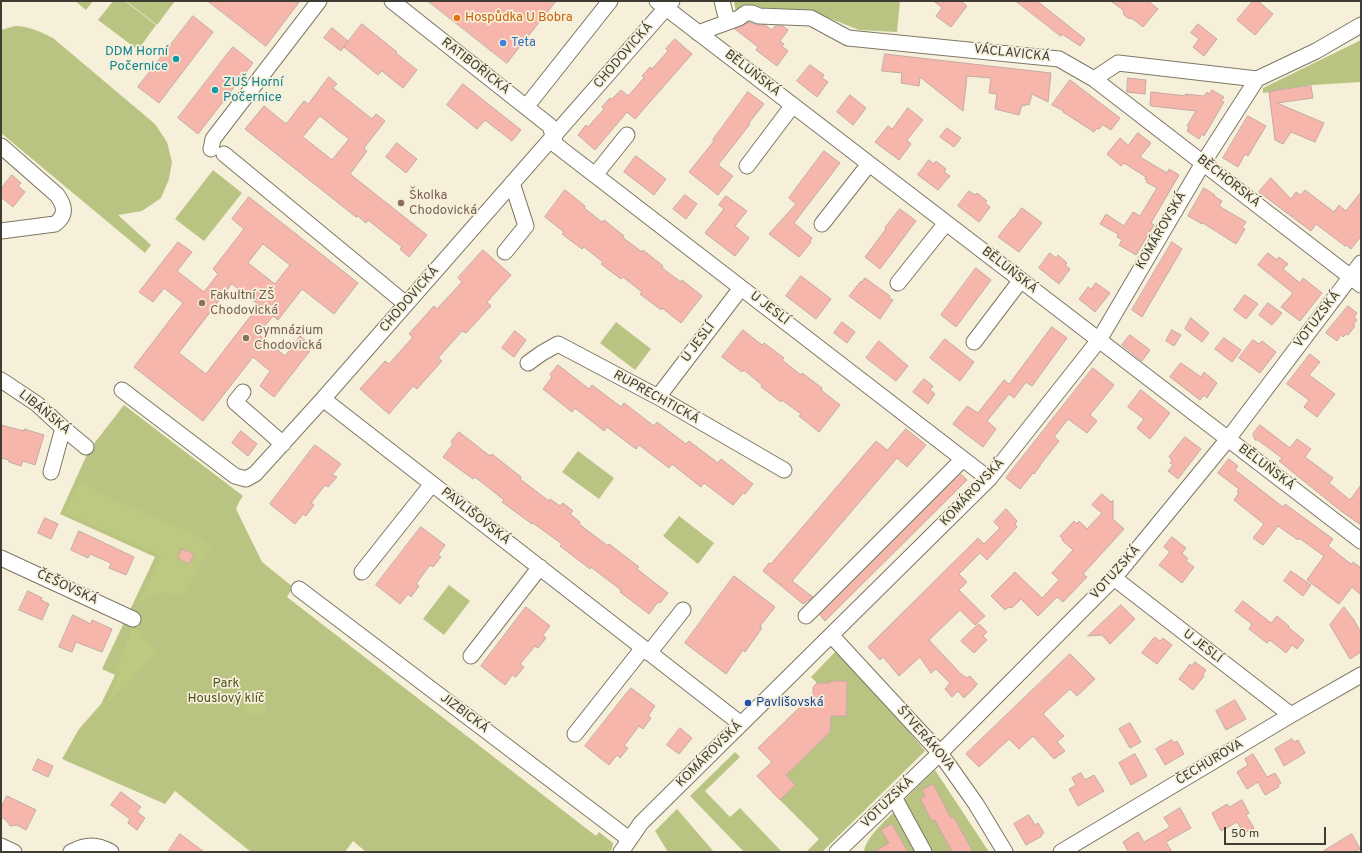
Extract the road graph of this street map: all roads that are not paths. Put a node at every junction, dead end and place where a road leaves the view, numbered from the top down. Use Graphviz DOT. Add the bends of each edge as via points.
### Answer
graph roads {
  1 [pos="319,1"];
  2 [pos="392,1"];
  3 [pos="610,1"];
  4 [pos="722,1"];
  5 [pos="665,3"];
  6 [pos="727,22"];
  7 [pos="1361,25"];
  8 [pos="698,33"];
  9 [pos="1094,79"];
  10 [pos="1257,79"];
  11 [pos="793,105"];
  12 [pos="526,107"];
  13 [pos="627,135"];
  14 [pos="553,136"];
  15 [pos="1,146"];
  16 [pos="1203,163"];
  17 [pos="869,164"];
  18 [pos="747,166"];
  19 [pos="595,175"];
  20 [pos="512,183"];
  21 [pos="946,222"];
  22 [pos="822,224"];
  23 [pos="1,231"];
  24 [pos="505,252"];
  25 [pos="1361,263"];
  26 [pos="1021,280"];
  27 [pos="1356,281"];
  28 [pos="898,283"];
  29 [pos="741,288"];
  30 [pos="406,304"];
  31 [pos="1099,340"];
  32 [pos="974,342"];
  33 [pos="528,363"];
  34 [pos="1,380"];
  35 [pos="122,390"];
  36 [pos="244,392"];
  37 [pos="658,397"];
  38 [pos="323,399"];
  39 [pos="63,428"];
  40 [pos="1228,439"];
  41 [pos="283,444"];
  42 [pos="86,447"];
  43 [pos="963,459"];
  44 [pos="784,470"];
  45 [pos="51,472"];
  46 [pos="989,479"];
  47 [pos="432,484"];
  48 [pos="1361,541"];
  49 [pos="1,558"];
  50 [pos="540,567"];
  51 [pos="362,572"];
  52 [pos="1114,578"];
  53 [pos="299,589"];
  54 [pos="683,610"];
  55 [pos="806,616"];
  56 [pos="133,619"];
  57 [pos="831,635"];
  58 [pos="646,650"];
  59 [pos="471,656"];
  60 [pos="1361,675"];
  61 [pos="1290,715"];
  62 [pos="741,724"];
  63 [pos="575,734"];
  64 [pos="940,753"];
  65 [pos="894,797"];
  66 [pos="629,839"];
  67 [pos="1,846"];
  68 [pos="14,852"];
  69 [pos="71,852"];
  70 [pos="111,852"];
  71 [pos="621,852"];
  72 [pos="837,852"];
  73 [pos="924,852"];
  74 [pos="1005,852"];
  75 [pos="1061,852"];
  1 -- 30 [label="street" via="213,139 218,151"];
  2 -- 12 [label="street, RATIBOŘICKÁ"];
  3 -- 12 [label="street"];
  4 -- 6 [label="street"];
  5 -- 8 [label="street, BĚLUŇSKÁ"];
  5 -- 14 [label="street, CHODOVICKÁ"];
  6 -- 8 [label="street, VÁCLAVICKÁ"];
  6 -- 9 [label="street, VÁCLAVICKÁ" via="752,13 759,16 812,18 848,38 1059,59"];
  7 -- 10 [label="street" via="1316,51"];
  8 -- 11 [label="street, BĚLUŇSKÁ"];
  9 -- 10 [label="street" via="1118,63"];
  9 -- 16 [label="street, BĚCHORSKÁ"];
  10 -- 16 [label="street, KOMÁROVSKÁ"];
  11 -- 17 [label="street, BĚLUŇSKÁ"];
  11 -- 18 [label="street"];
  12 -- 14 [label="street, RATIBOŘICKÁ" via="550,126"];
  13 -- 19 [label="street"];
  14 -- 19 [label="street, U JESLÍ" via="556,145"];
  14 -- 20 [label="street, CHODOVICKÁ"];
  15 -- 23 [label="street" via="57,195 63,204 64,212 61,220 55,224"];
  16 -- 27 [label="street, BĚCHORSKÁ"];
  16 -- 31 [label="street, KOMÁROVSKÁ"];
  17 -- 21 [label="street, BĚLUŇSKÁ"];
  17 -- 22 [label="street"];
  19 -- 29 [label="street, U JESLÍ"];
  20 -- 24 [label="street" via="526,226"];
  20 -- 30 [label="street, CHODOVICKÁ"];
  21 -- 26 [label="street, BĚLUŇSKÁ"];
  21 -- 28 [label="street"];
  25 -- 27 [label="street, VOTUZSKÁ"];
  26 -- 31 [label="street, BĚLUŇSKÁ"];
  26 -- 32 [label="street"];
  27 -- 40 [label="street, VOTUZSKÁ"];
  29 -- 37 [label="street, U JESLÍ"];
  29 -- 43 [label="street, U JESLÍ"];
  30 -- 38 [label="street, CHODOVICKÁ"];
  31 -- 40 [label="street, BĚLUŇSKÁ"];
  31 -- 46 [label="street, KOMÁROVSKÁ"];
  33 -- 37 [label="street, RUPRECHTICKÁ" via="558,344"];
  34 -- 39 [label="street, LIBÁŇSKÁ" via="37,404"];
  35 -- 41 [label="street, CHODOVICKÁ" via="238,478 246,479 255,474"];
  36 -- 41 [label="street" via="234,402"];
  37 -- 44 [label="street, RUPRECHTICKÁ"];
  38 -- 41 [label="street, CHODOVICKÁ"];
  38 -- 47 [label="street, PAVLIŠOVSKÁ"];
  39 -- 42 [label="street, LIBÁŇSKÁ"];
  39 -- 45 [label="street"];
  40 -- 48 [label="street, BĚLUŇSKÁ"];
  40 -- 52 [label="street, VOTUZSKÁ"];
  43 -- 46 [label="street, U JESLÍ"];
  43 -- 55 [label="street"];
  46 -- 57 [label="street, KOMÁROVSKÁ"];
  47 -- 50 [label="street, PAVLIŠOVSKÁ"];
  47 -- 51 [label="street"];
  49 -- 56 [label="street, ČEŠOVSKÁ"];
  50 -- 58 [label="street, PAVLIŠOVSKÁ"];
  50 -- 59 [label="street"];
  52 -- 61 [label="street, U JESLÍ"];
  52 -- 64 [label="street, VOTUZSKÁ"];
  53 -- 66 [label="street, JIZBICKÁ"];
  54 -- 58 [label="street"];
  57 -- 62 [label="street, KOMÁROVSKÁ"];
  57 -- 64 [label="street, ŠTVERÁKOVA"];
  58 -- 62 [label="street, PAVLIŠOVSKÁ"];
  58 -- 63 [label="street"];
  60 -- 61 [label="street, ČECHUROVA"];
  61 -- 75 [label="street, ČECHUROVA"];
  62 -- 66 [label="street, KOMÁROVSKÁ" via="641,823"];
  64 -- 65 [label="street, VOTUZSKÁ"];
  64 -- 74 [label="street, ŠTVERÁKOVA" via="976,804"];
  65 -- 72 [label="street, VOTUZSKÁ"];
  65 -- 73 [label="street"];
  66 -- 71 [label="street, KOMÁROVSKÁ"];
  67 -- 68 [label="street"];
  69 -- 70 [label="street" via="80,847 93,845"];
}
